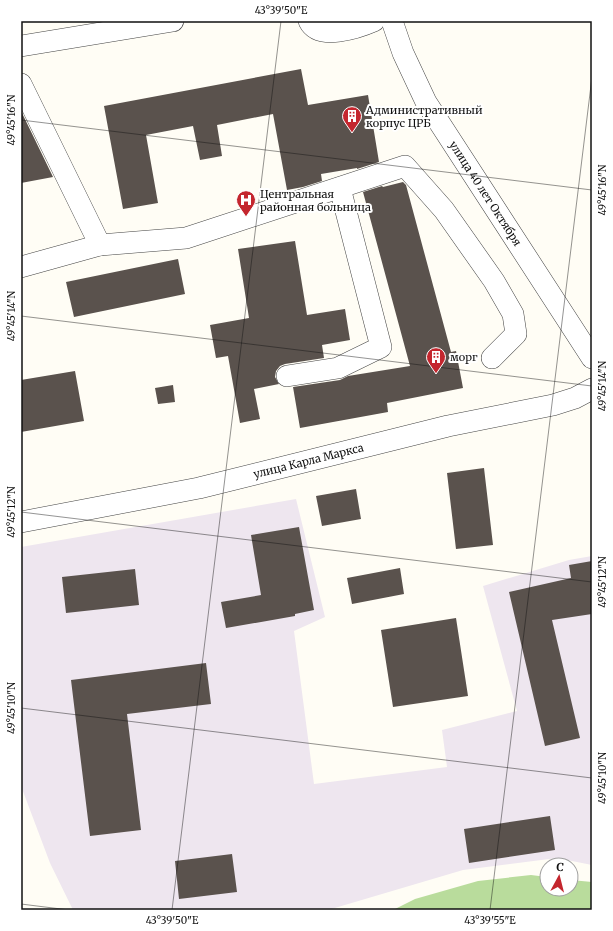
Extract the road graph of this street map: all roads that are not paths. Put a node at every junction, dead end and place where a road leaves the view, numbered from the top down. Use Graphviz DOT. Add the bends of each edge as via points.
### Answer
graph roads {
  1 [pos="173,21"];
  2 [pos="308,21"];
  3 [pos="374,21"];
  4 [pos="392,21"];
  5 [pos="21,46"];
  6 [pos="21,84"];
  7 [pos="340,188"];
  8 [pos="100,245"];
  9 [pos="21,267"];
  10 [pos="492,358"];
  11 [pos="592,358"];
  12 [pos="287,376"];
  13 [pos="592,389"];
  14 [pos="21,522"];
  1 -- 5 [label="street"];
  2 -- 3 [label="street" via="324,32 339,32"];
  4 -- 11 [label="street, улица 40 лет Октября" via="403,53 426,102"];
  6 -- 8 [label="street"];
  7 -- 8 [label="street" via="186,238"];
  7 -- 10 [label="street" via="405,166 444,210 513,314 516,334"];
  7 -- 12 [label="street" via="381,347 338,368"];
  8 -- 9 [label="street"];
  13 -- 14 [label="street, улица Карла Маркса" via="553,405 448,426 199,488"];
}
